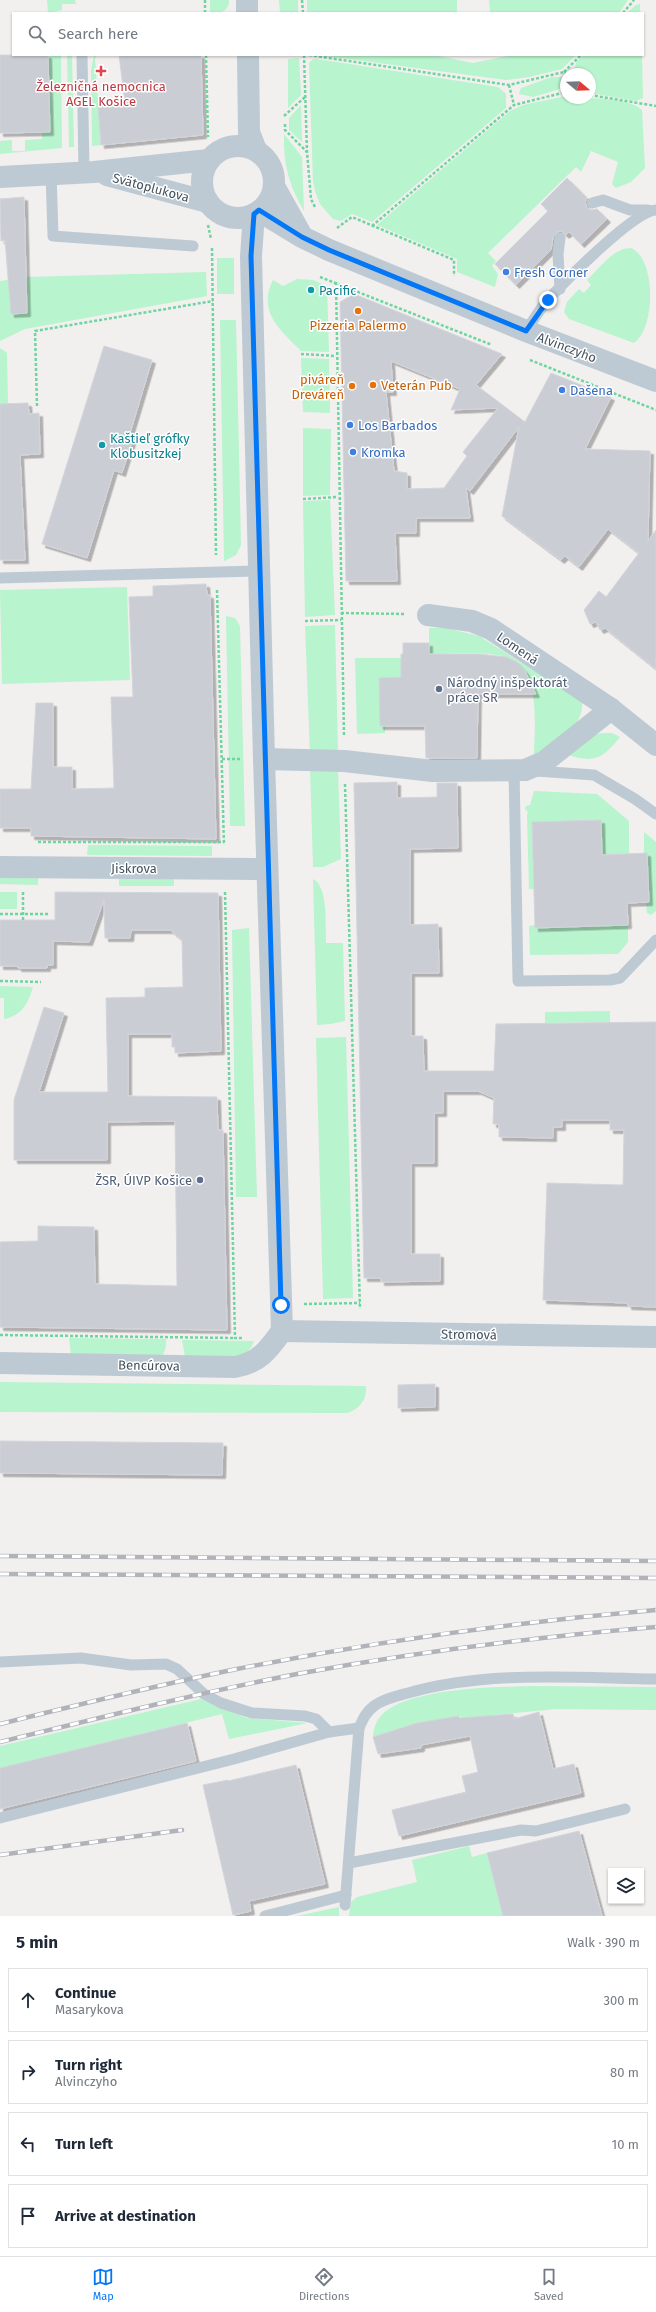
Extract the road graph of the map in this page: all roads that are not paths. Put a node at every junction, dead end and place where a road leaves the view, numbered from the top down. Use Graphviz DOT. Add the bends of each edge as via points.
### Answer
graph roads {
  1 [pos="247,0"];
  2 [pos="247,12"];
  3 [pos="82,56"];
  4 [pos="248,56"];
  5 [pos="252,141"];
  6 [pos="209,160"];
  7 [pos="89,171"];
  8 [pos="51,172"];
  9 [pos="0,177"];
  10 [pos="274,186"];
  11 [pos="208,202"];
  12 [pos="592,203"];
  13 [pos="652,210"];
  14 [pos="251,214"];
  15 [pos="302,237"];
  16 [pos="560,238"];
  17 [pos="193,246"];
  18 [pos="560,289"];
  19 [pos="526,331"];
  20 [pos="656,381"];
  21 [pos="260,571"];
  22 [pos="0,578"];
  23 [pos="428,615"];
  24 [pos="611,709"];
  25 [pos="656,745"];
  26 [pos="264,760"];
  27 [pos="520,770"];
  28 [pos="656,814"];
  29 [pos="0,867"];
  30 [pos="267,869"];
  31 [pos="656,940"];
  32 [pos="279,1335"];
  33 [pos="656,1337"];
  34 [pos="0,1363"];
  35 [pos="0,1662"];
  36 [pos="656,1679"];
  37 [pos="359,1728"];
  38 [pos="329,1732"];
  39 [pos="625,1809"];
  40 [pos="0,1818"];
  41 [pos="349,1863"];
  42 [pos="265,1916"];
  1 -- 2 [label="street"];
  3 -- 7 [label="lane"];
  4 -- 5 [label="street"];
  5 -- 6 [label="street" via="244,141 217,152"];
  5 -- 10 [label="street" via="271,167"];
  6 -- 7 [label="street, Svätoplukova"];
  6 -- 11 [label="street" via="204,169 202,184"];
  7 -- 8 [label="street, Svätoplukova"];
  7 -- 11 [label="street, Svätoplukova"];
  8 -- 9 [label="street, Svätoplukova"];
  8 -- 17 [label="lane" via="53,236"];
  10 -- 14 [label="street" via="270,198"];
  10 -- 15 [label="street"];
  11 -- 14 [label="street" via="222,214"];
  12 -- 13 [label="lane" via="603,200 630,210"];
  13 -- 18 [label="lane" via="624,226"];
  14 -- 15 [label="street, Alvinczyho"];
  14 -- 21 [label="street"];
  15 -- 19 [label="street, Alvinczyho"];
  16 -- 18 [label="lane"];
  18 -- 19 [label="lane" via="542,308"];
  19 -- 20 [label="street, Alvinczyho"];
  21 -- 22 [label="lane"];
  21 -- 26 [label="street"];
  23 -- 24 [label="street, Lomená" via="472,621 491,630"];
  24 -- 25 [label="street, Lomená"];
  24 -- 27 [label="street" via="544,762"];
  26 -- 27 [label="street" via="344,762 432,771"];
  26 -- 30 [label="street"];
  27 -- 28 [label="lane" via="594,775 635,798"];
  27 -- 31 [label="lane" via="518,981 620,978"];
  29 -- 30 [label="street, Jiskrova"];
  30 -- 32 [label="street"];
  32 -- 33 [label="street, Stromová" via="360,1332"];
  32 -- 34 [label="street, Bencúrova" via="258,1360 235,1367"];
  35 -- 38 [label="lane" via="81,1658 131,1665 166,1664 177,1669 204,1694 221,1703 252,1713 305,1716 316,1719"];
  36 -- 37 [label="lane" via="513,1678 448,1684 387,1699 365,1714"];
  37 -- 38 [label="lane"];
  37 -- 41 [label="lane"];
  38 -- 40 [label="lane" via="234,1759"];
  39 -- 41 [label="lane" via="536,1831 521,1830"];
  41 -- 42 [label="lane" via="346,1900"];
}
